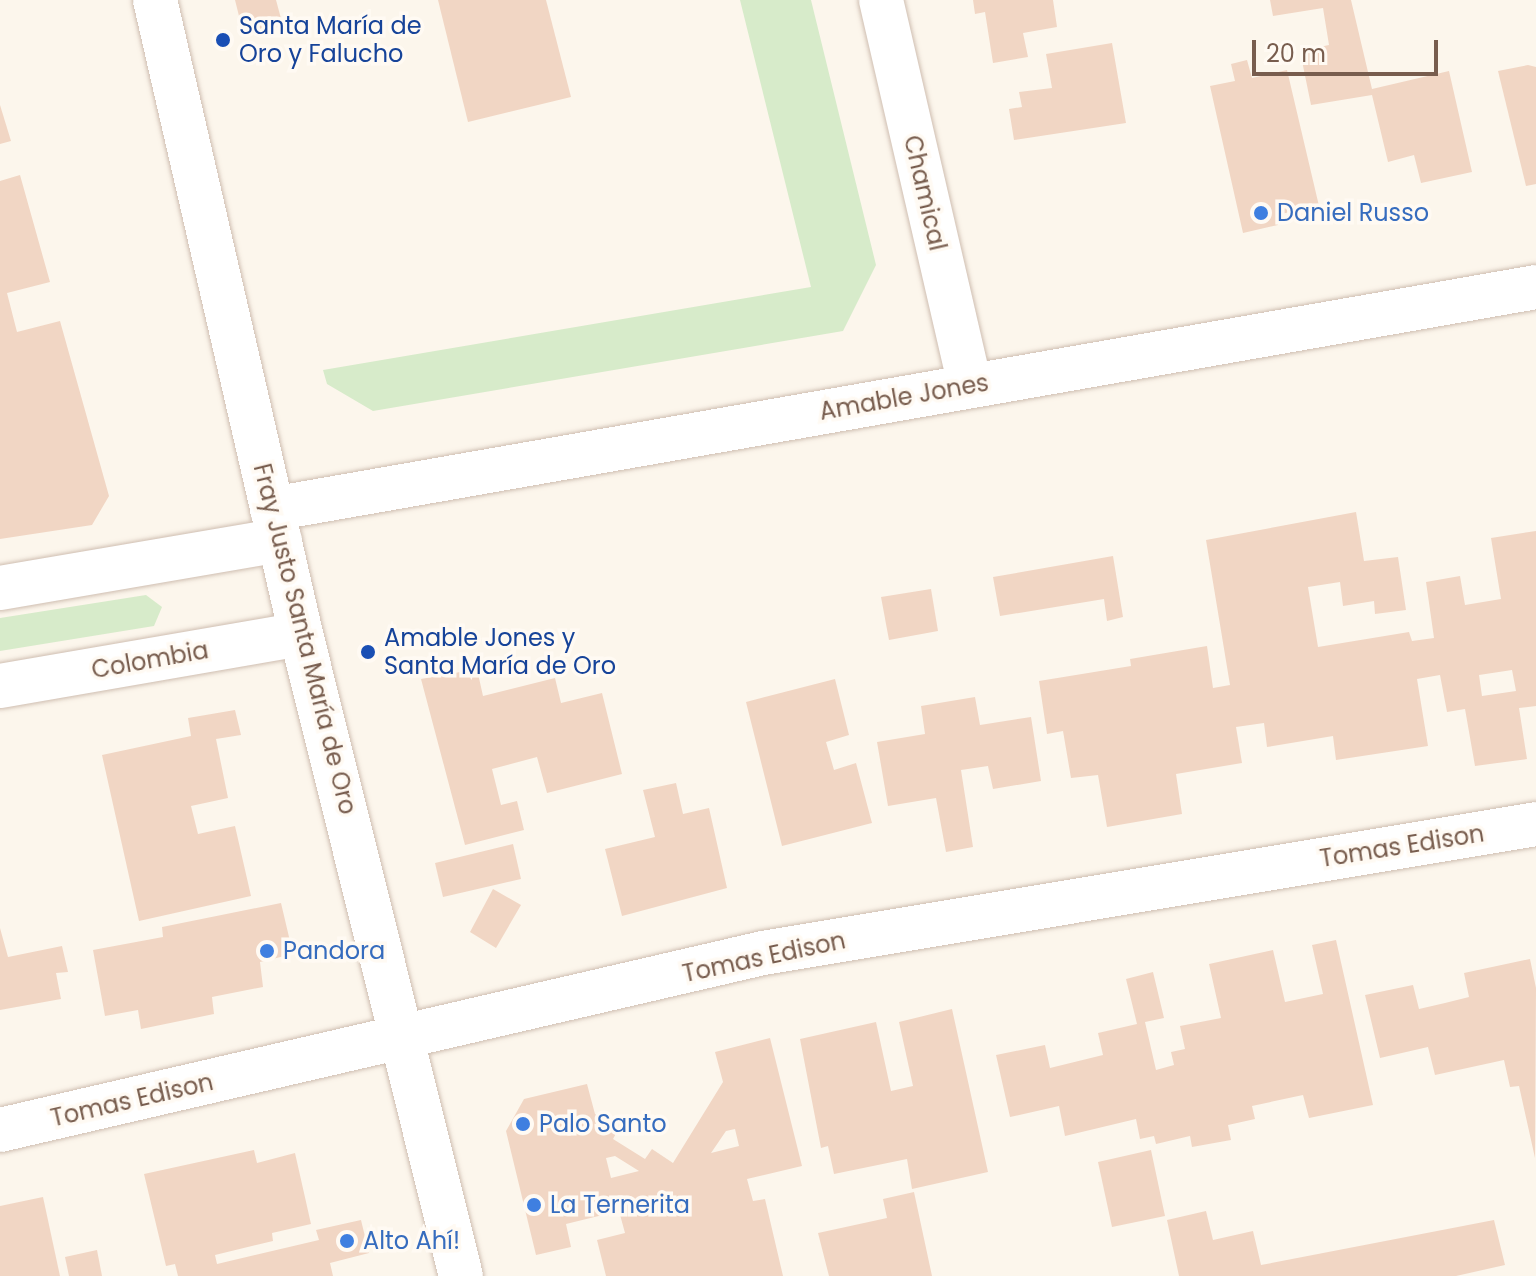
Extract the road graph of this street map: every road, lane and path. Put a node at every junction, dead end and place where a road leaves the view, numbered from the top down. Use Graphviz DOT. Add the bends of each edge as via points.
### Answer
graph roads {
  1 [pos="155,0"];
  2 [pos="881,0"];
  3 [pos="1536,287"];
  4 [pos="970,386"];
  5 [pos="276,524"];
  6 [pos="0,588"];
  7 [pos="301,634"];
  8 [pos="0,686"];
  9 [pos="1536,824"];
  10 [pos="403,1039"];
  11 [pos="0,1130"];
  12 [pos="461,1276"];
  1 -- 5 [label="street, Fray Justo Santa María de Oro"];
  2 -- 4 [label="street, Chamical"];
  3 -- 4 [label="street, Amable Jones"];
  4 -- 5 [label="street, Amable Jones"];
  5 -- 6 [label="street"];
  5 -- 7 [label="street, Fray Justo Santa María de Oro"];
  7 -- 8 [label="street, Colombia"];
  7 -- 10 [label="street, Fray Justo Santa María de Oro"];
  9 -- 10 [label="street, Tomas Edison" via="763,953"];
  10 -- 11 [label="street, Tomas Edison"];
  10 -- 12 [label="street, Fray Justo Santa María de Oro"];
}
